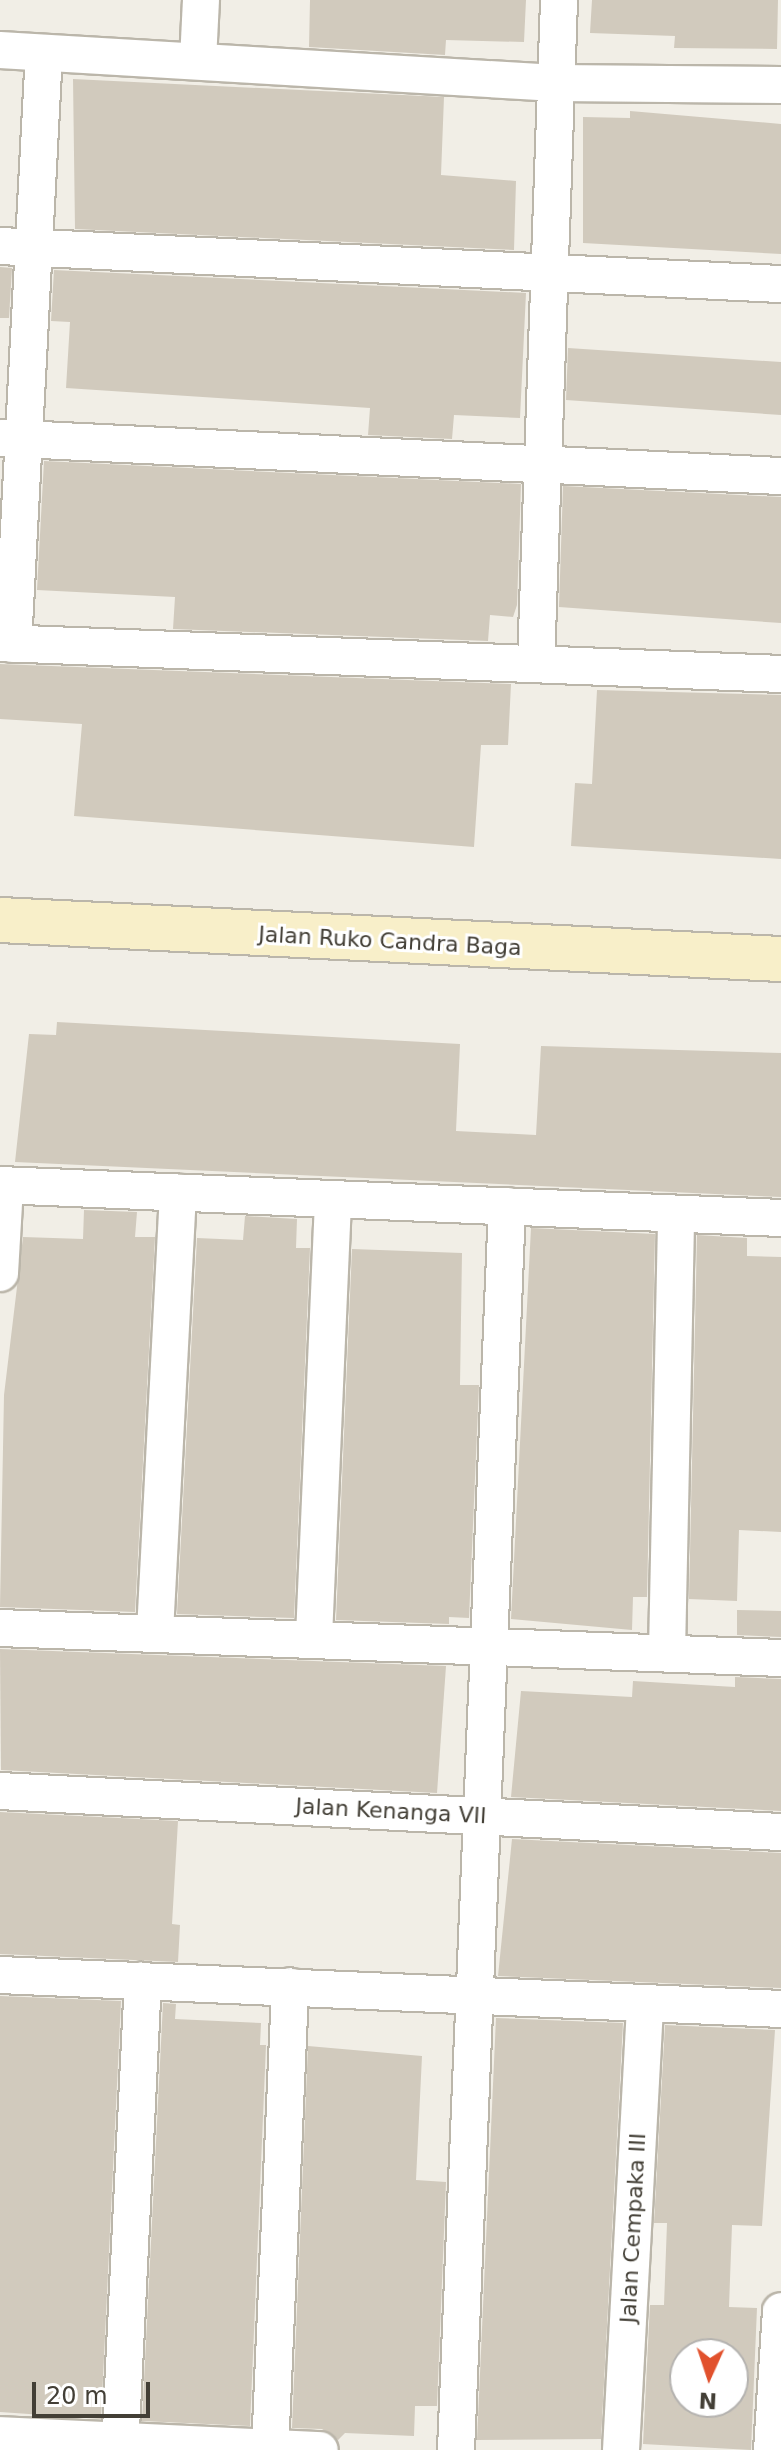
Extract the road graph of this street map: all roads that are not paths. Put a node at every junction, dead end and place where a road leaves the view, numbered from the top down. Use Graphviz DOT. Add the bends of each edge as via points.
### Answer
graph roads {
  1 [pos="201,0"];
  2 [pos="559,0"];
  3 [pos="0,50"];
  4 [pos="44,53"];
  5 [pos="198,61"];
  6 [pos="556,83"];
  7 [pos="781,85"];
  8 [pos="17,247"];
  9 [pos="550,277"];
  10 [pos="781,284"];
  11 [pos="12,438"];
  12 [pos="543,462"];
  13 [pos="781,476"];
  14 [pos="6,644"];
  15 [pos="536,663"];
  16 [pos="781,674"];
  17 [pos="0,920"];
  18 [pos="781,959"];
  19 [pos="2,1185"];
  20 [pos="178,1193"];
  21 [pos="333,1199"];
  22 [pos="507,1206"];
  23 [pos="676,1215"];
  24 [pos="781,1218"];
  25 [pos="0,1273"];
  26 [pos="0,1628"];
  27 [pos="155,1632"];
  28 [pos="314,1637"];
  29 [pos="484,1642"];
  30 [pos="667,1652"];
  31 [pos="781,1658"];
  32 [pos="0,1791"];
  33 [pos="479,1816"];
  34 [pos="781,1832"];
  35 [pos="0,1975"];
  36 [pos="143,1981"];
  37 [pos="290,1986"];
  38 [pos="473,1994"];
  39 [pos="645,2006"];
  40 [pos="781,2009"];
  41 [pos="781,2311"];
  42 [pos="0,2435"];
  43 [pos="120,2445"];
  44 [pos="270,2449"];
  45 [pos="320,2450"];
  46 [pos="456,2450"];
  47 [pos="621,2450"];
  48 [pos="772,2450"];
  1 -- 5 [label="street"];
  2 -- 6 [label="street"];
  3 -- 4 [label="street"];
  4 -- 5 [label="street"];
  4 -- 8 [label="street"];
  5 -- 6 [label="street"];
  6 -- 7 [label="street"];
  6 -- 9 [label="street"];
  8 -- 9 [label="street"];
  8 -- 11 [label="street"];
  9 -- 10 [label="street"];
  9 -- 12 [label="street"];
  11 -- 12 [label="street"];
  11 -- 14 [label="street"];
  12 -- 13 [label="street"];
  12 -- 15 [label="street"];
  14 -- 15 [label="street"];
  15 -- 16 [label="street"];
  17 -- 18 [label="street, Jalan Ruko Candra Baga"];
  19 -- 20 [label="street"];
  19 -- 25 [label="street"];
  20 -- 21 [label="street"];
  20 -- 27 [label="street"];
  21 -- 22 [label="street"];
  21 -- 28 [label="street"];
  22 -- 23 [label="street"];
  22 -- 29 [label="street"];
  23 -- 24 [label="street"];
  23 -- 30 [label="street"];
  26 -- 27 [label="street"];
  27 -- 28 [label="street"];
  28 -- 29 [label="street"];
  29 -- 30 [label="street"];
  29 -- 33 [label="street"];
  30 -- 31 [label="street"];
  32 -- 33 [label="street, Jalan Kenanga VII"];
  33 -- 34 [label="street, Jalan Kenanga VII"];
  33 -- 38 [label="street"];
  35 -- 36 [label="street"];
  36 -- 37 [label="street"];
  36 -- 43 [label="street"];
  37 -- 38 [label="street"];
  37 -- 44 [label="street"];
  38 -- 39 [label="street"];
  38 -- 46 [label="street"];
  39 -- 40 [label="street"];
  39 -- 47 [label="street, Jalan Cempaka III"];
  41 -- 48 [label="street"];
  42 -- 43 [label="street"];
  43 -- 44 [label="street"];
  44 -- 45 [label="street"];
}
